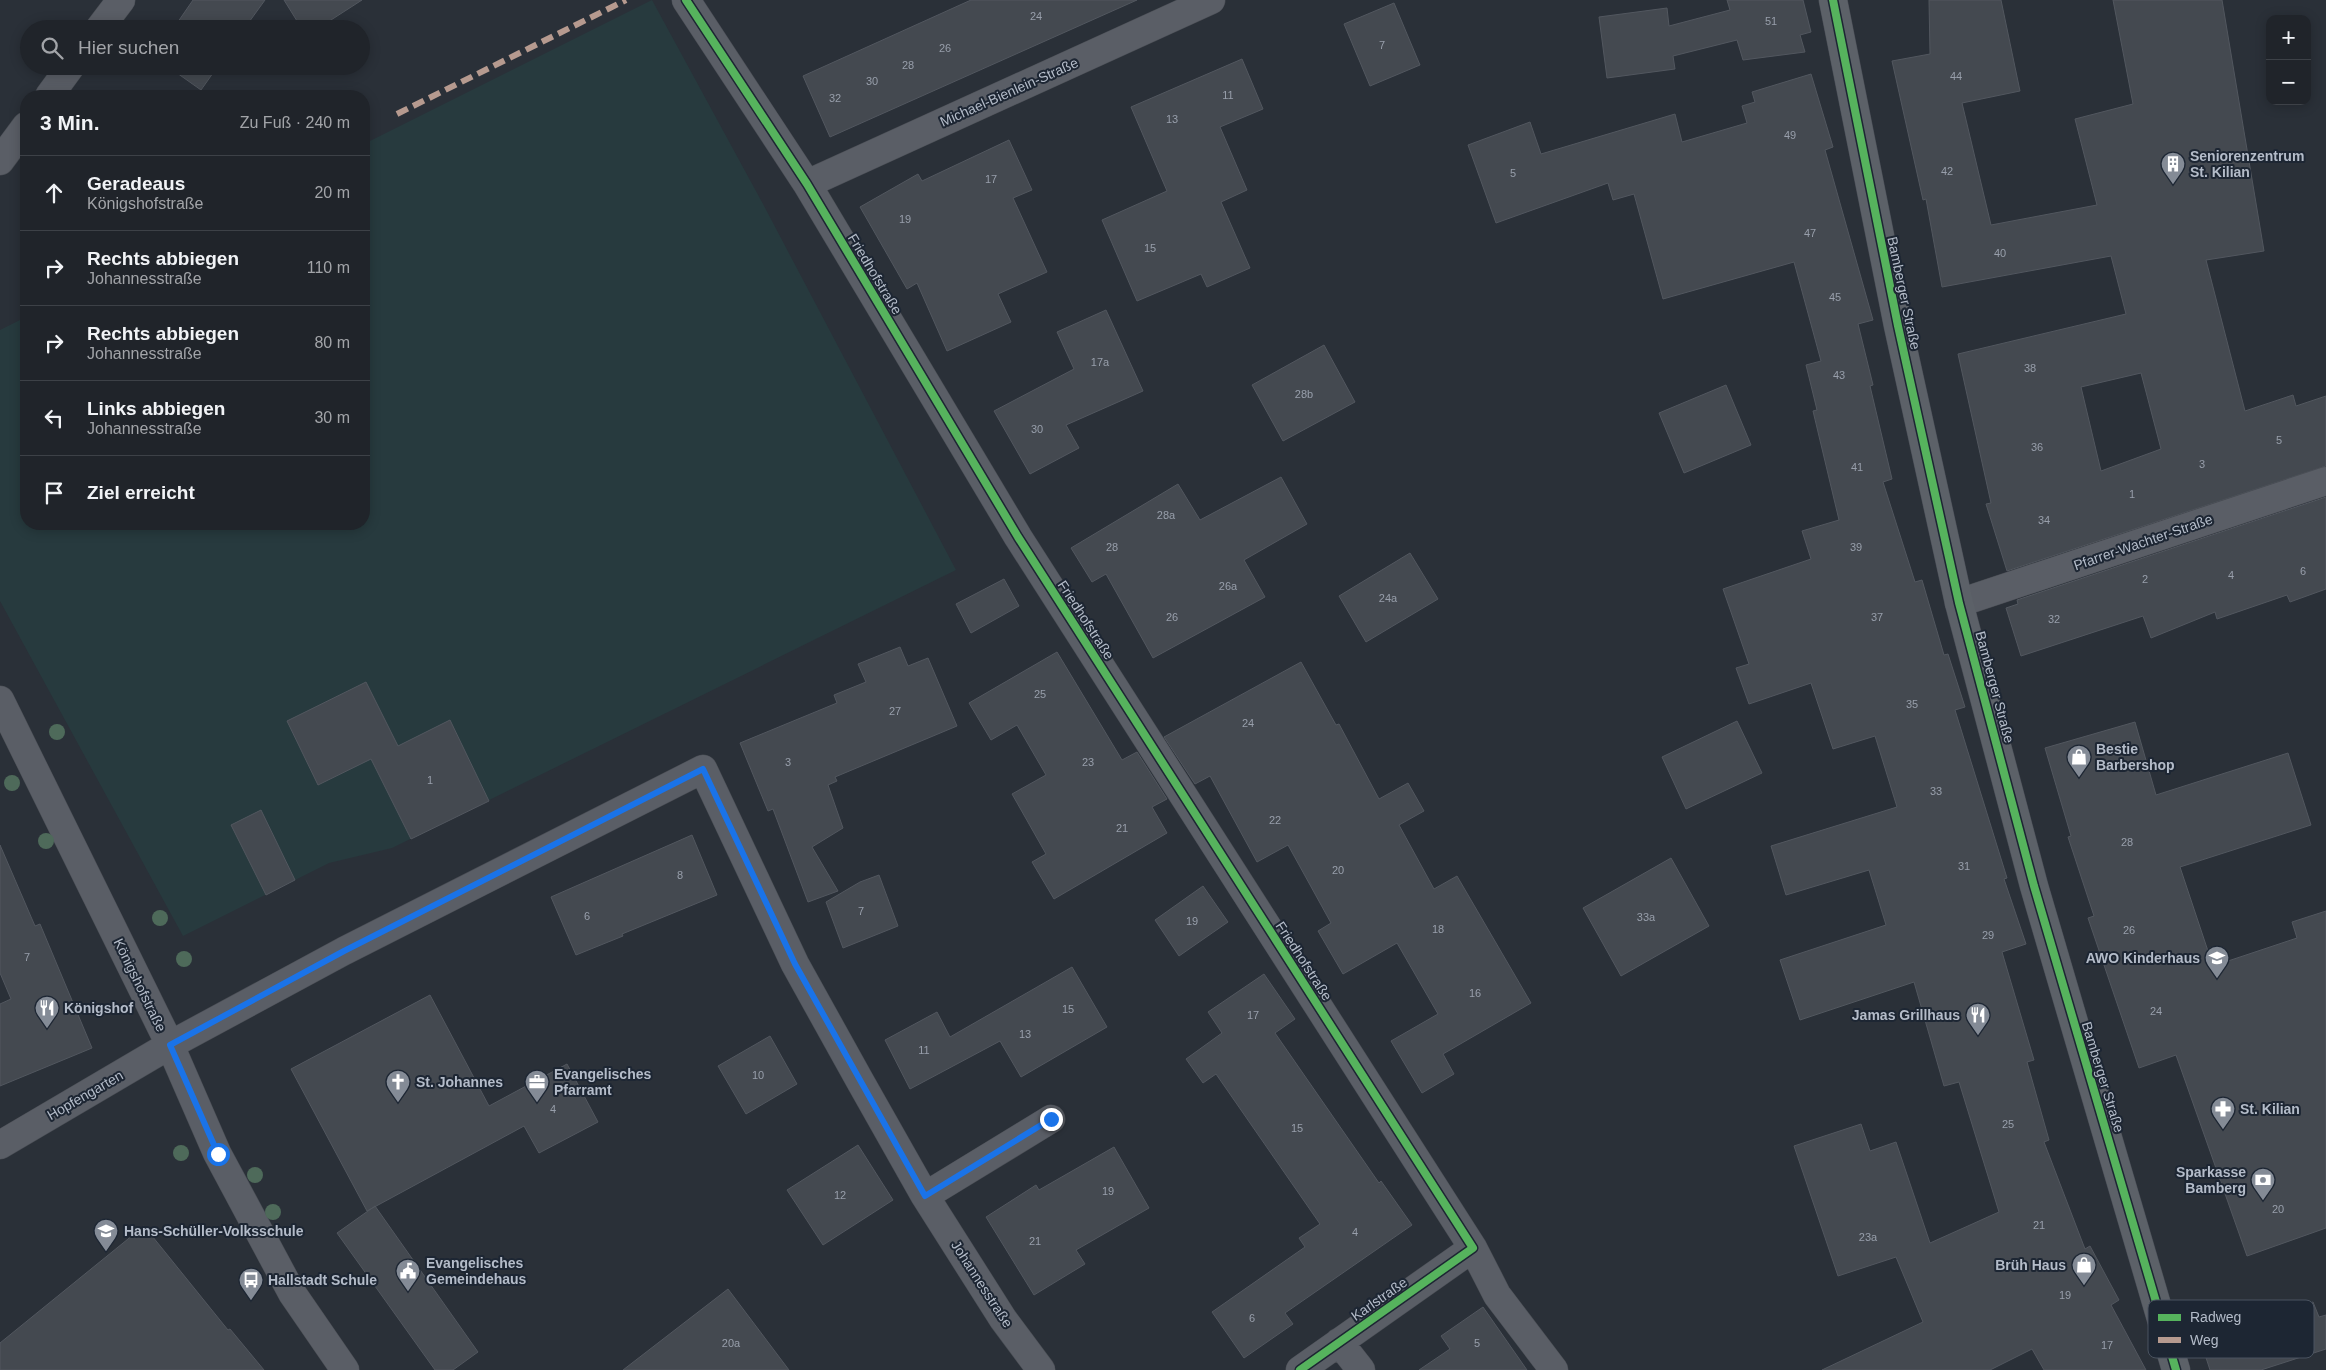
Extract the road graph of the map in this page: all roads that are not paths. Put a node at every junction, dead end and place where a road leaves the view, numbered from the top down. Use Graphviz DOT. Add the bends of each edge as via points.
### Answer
graph roads {
  1 [pos="121,0"];
  2 [pos="686,0"];
  3 [pos="1211,0"];
  4 [pos="1834,0"];
  5 [pos="107,20"];
  6 [pos="64,75"];
  7 [pos="53,90"];
  8 [pos="20,134"];
  9 [pos="0,161"];
  10 [pos="807,184"];
  11 [pos="2326,481"];
  12 [pos="1960,602"];
  13 [pos="0,700"];
  14 [pos="170,1045"];
  15 [pos="1051,1119"];
  16 [pos="0,1145"];
  17 [pos="925,1196"];
  18 [pos="1473,1248"];
  19 [pos="2155,1300"];
  20 [pos="1339,1342"];
  21 [pos="2172,1358"];
  22 [pos="345,1370"];
  23 [pos="1041,1370"];
  24 [pos="1300,1370"];
  25 [pos="1361,1370"];
  26 [pos="1554,1370"];
  27 [pos="2176,1370"];
  1 -- 5 [label="street"];
  2 -- 10 [label="street, Friedhofstraße"];
  3 -- 10 [label="street, Michael-Bienlein-Straße"];
  4 -- 12 [label="main road, Bamberger Straße" via="1892,298"];
  6 -- 7 [label="street"];
  8 -- 9 [label="street"];
  10 -- 18 [label="street, Friedhofstraße" via="1024,545"];
  11 -- 12 [label="street, Pfarrer-Wachter-Straße"];
  12 -- 19 [label="main road, Bamberger Straße" via="2034,886"];
  13 -- 14 [label="street, Königshofstraße"];
  14 -- 16 [label="street, Hopfengarten"];
  14 -- 17 [label="street, Johannesstraße" via="360,942 703,769 795,964"];
  14 -- 22 [label="street, Königshofstraße" via="218,1154 254,1224 292,1292"];
  15 -- 17 [label="street"];
  17 -- 23 [label="street, Johannesstraße" via="1003,1319"];
  18 -- 20 [label="street, Karlstraße"];
  18 -- 26 [label="street, Friedhofstraße" via="1497,1295"];
  20 -- 24 [label="street, Karlstraße"];
  20 -- 25 [label="street"];
  21 -- 27 [label="main road, Bamberger Straße"];
}
